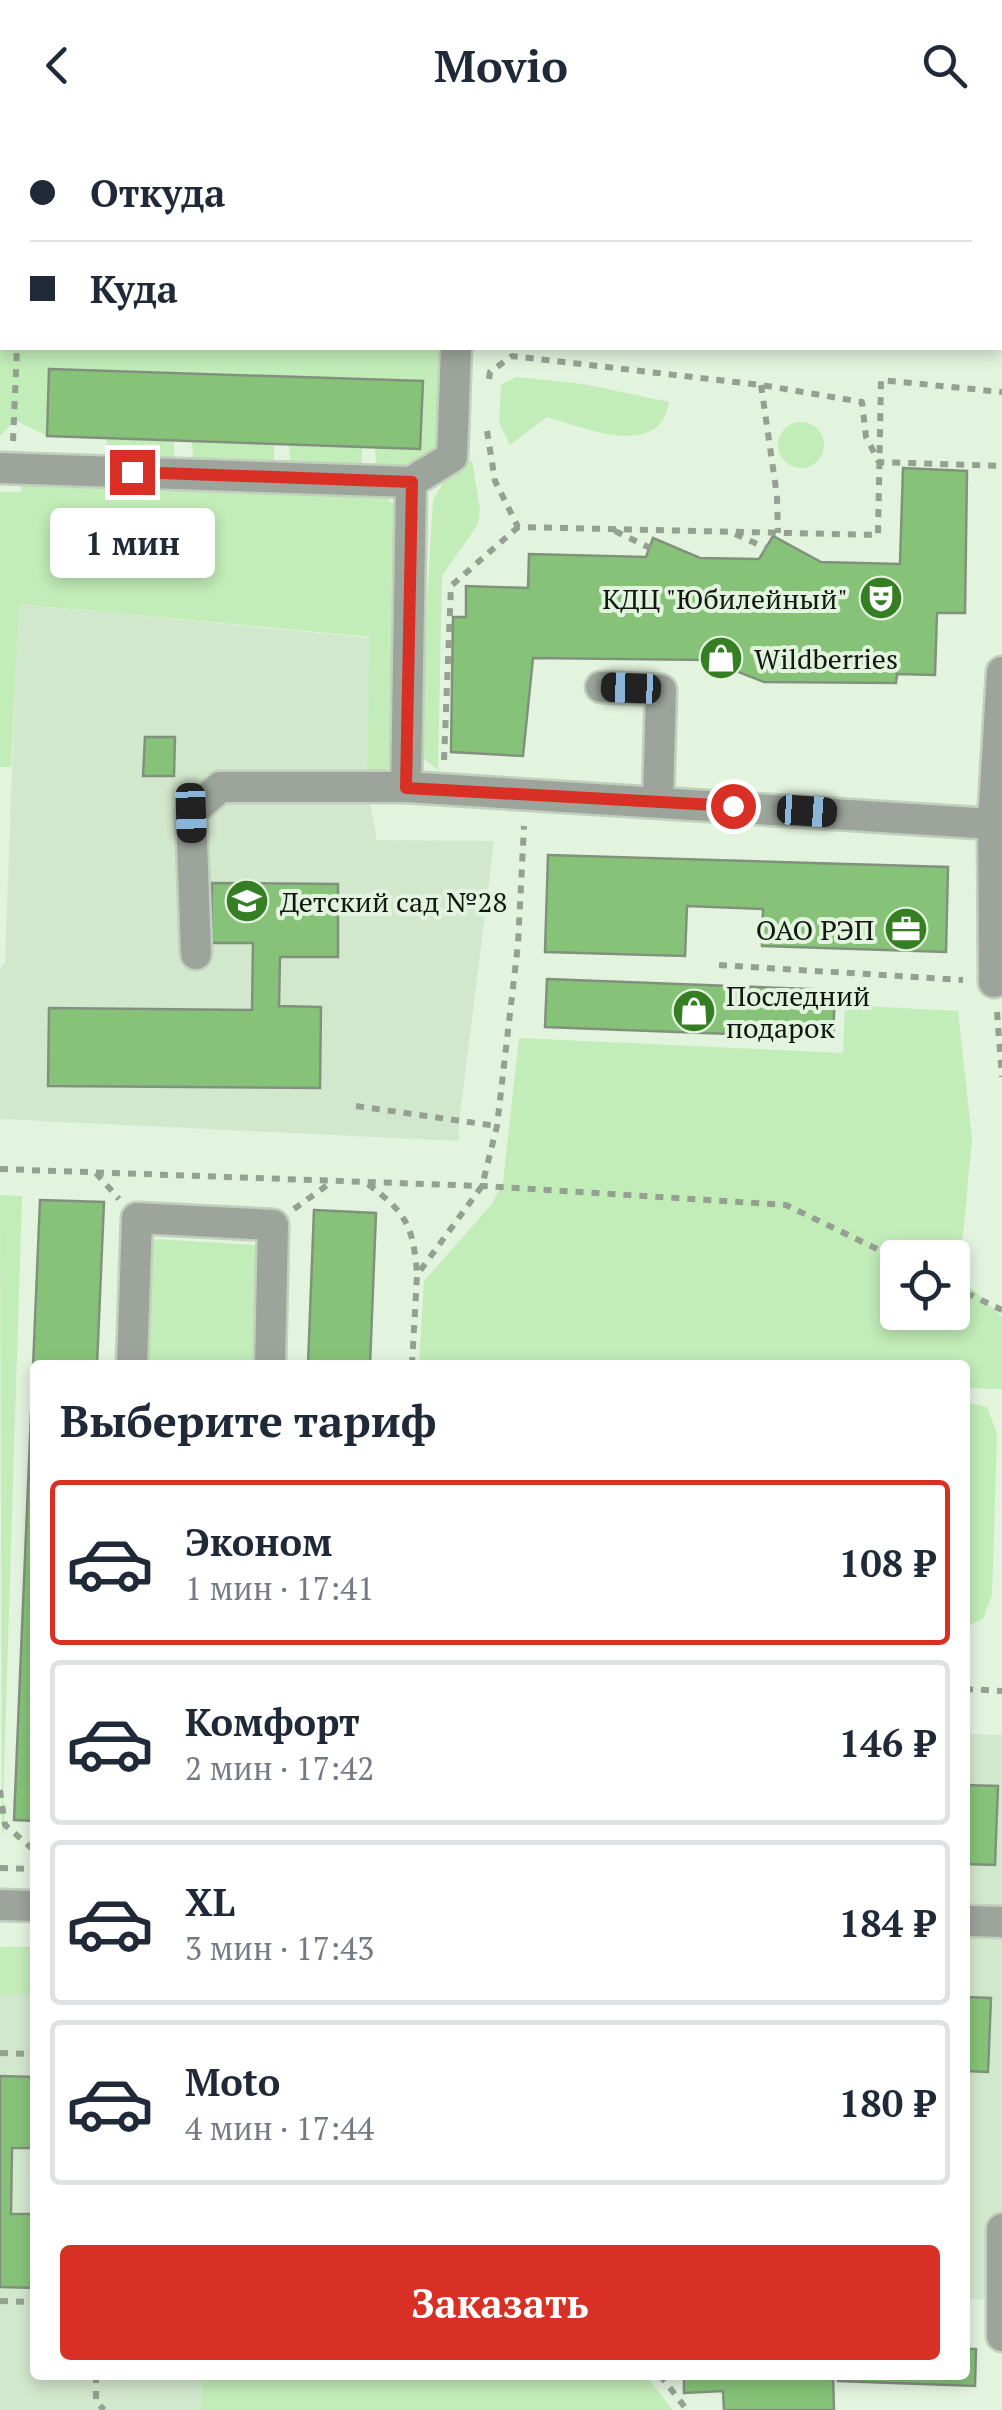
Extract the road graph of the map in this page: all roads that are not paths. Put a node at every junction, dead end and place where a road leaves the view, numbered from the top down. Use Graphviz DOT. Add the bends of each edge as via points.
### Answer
graph roads {
  1 [pos="456,350"];
  2 [pos="6,468"];
  3 [pos="412,482"];
  4 [pos="1002,672"];
  5 [pos="601,687"];
  6 [pos="406,788"];
  7 [pos="658,801"];
  8 [pos="993,824"];
  9 [pos="196,954"];
  10 [pos="994,982"];
  11 [pos="132,1360"];
  12 [pos="270,1360"];
  13 [pos="0,1905"];
  14 [pos="30,1906"];
  15 [pos="970,1921"];
  16 [pos="1002,1922"];
  17 [pos="1002,2229"];
  18 [pos="1002,2336"];
  1 -- 3 [label="lane" via="452,457"];
  2 -- 3 [label="lane"];
  3 -- 6 [label="lane"];
  4 -- 8 [label="lane"];
  5 -- 7 [label="lane" via="660,690"];
  6 -- 7 [label="lane"];
  6 -- 9 [label="lane" via="220,787 191,813"];
  7 -- 8 [label="lane"];
  8 -- 10 [label="lane"];
  11 -- 12 [label="lane" via="137,1218 273,1225"];
  13 -- 14 [label="lane"];
  15 -- 16 [label="lane"];
  17 -- 18 [label="lane"];
}
